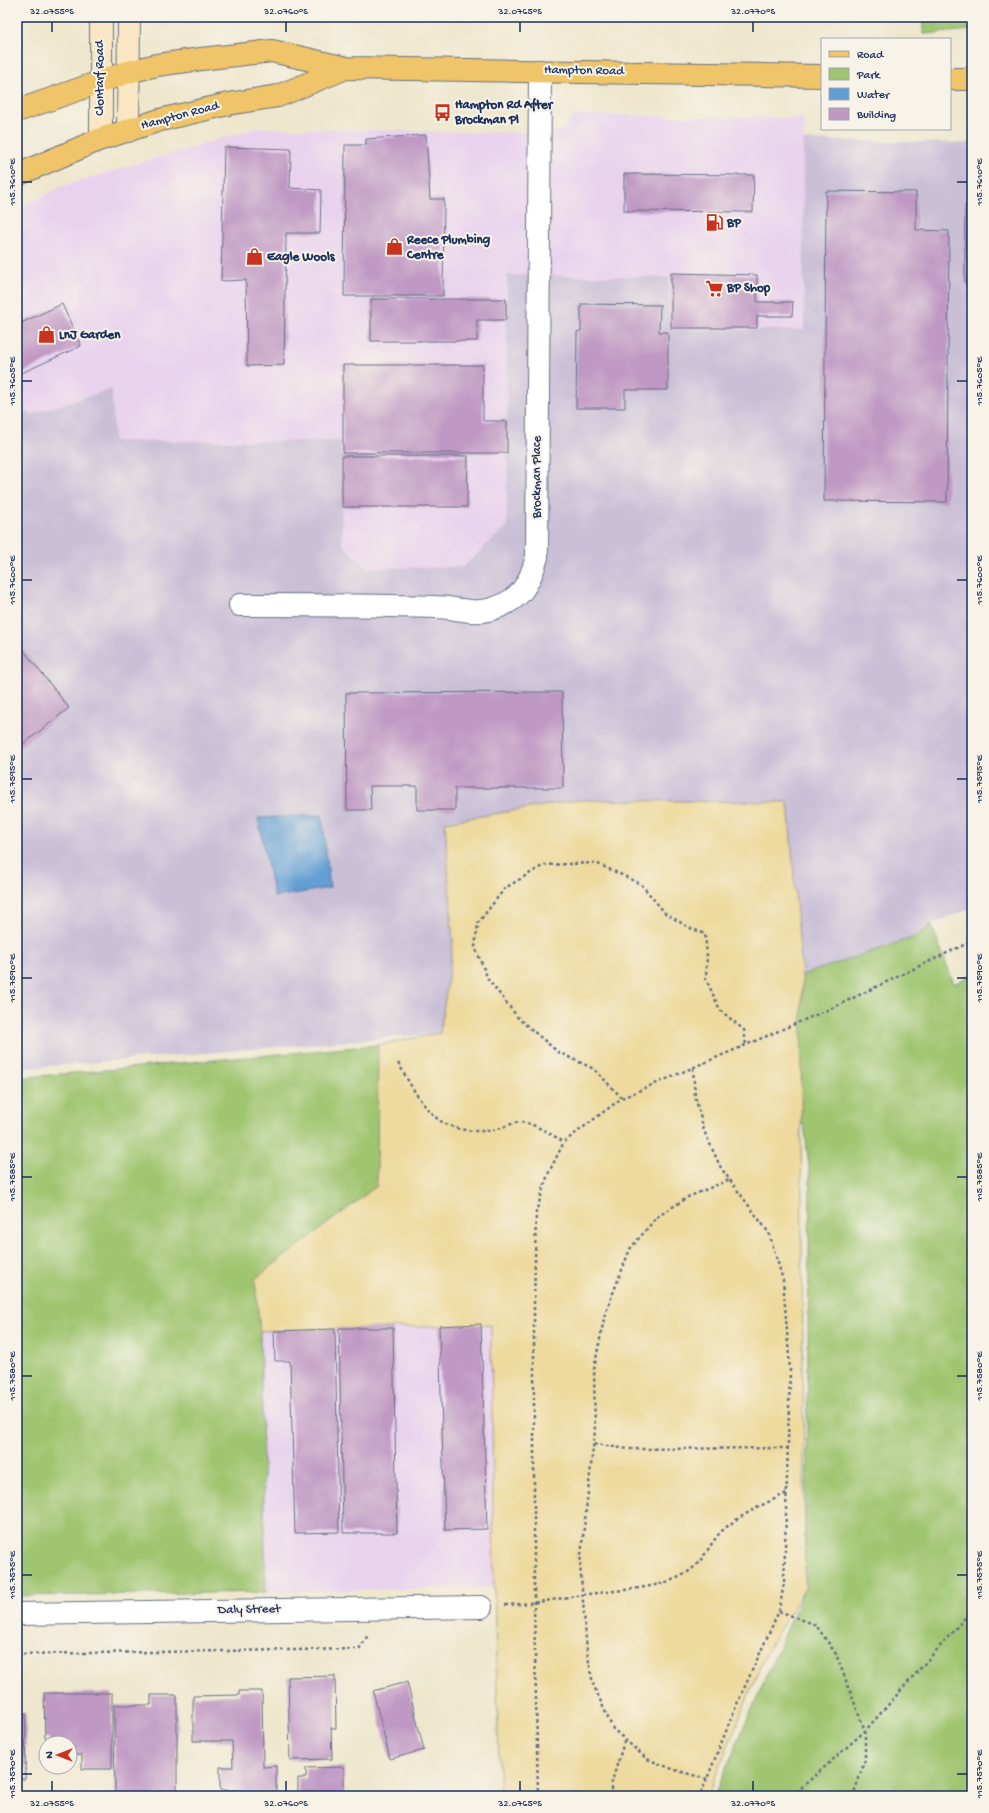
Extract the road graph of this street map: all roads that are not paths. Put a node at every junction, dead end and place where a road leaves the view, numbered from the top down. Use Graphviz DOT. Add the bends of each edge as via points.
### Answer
graph roads {
  1 [pos="101,17"];
  2 [pos="129,17"];
  3 [pos="346,68"];
  4 [pos="540,70"];
  5 [pos="128,72"];
  6 [pos="821,76"];
  7 [pos="951,79"];
  8 [pos="972,79"];
  9 [pos="100,81"];
  10 [pos="17,111"];
  11 [pos="128,131"];
  12 [pos="101,139"];
  13 [pos="17,175"];
  14 [pos="240,605"];
  15 [pos="481,1606"];
  16 [pos="17,1614"];
  1 -- 9 [label="street, Clontarf Road"];
  2 -- 5 [label="street"];
  3 -- 4 [label="main road, Hampton Road"];
  3 -- 5 [label="main road, Hampton Road" via="272,51 172,63"];
  3 -- 11 [label="main road, Hampton Road" via="278,96 206,109"];
  4 -- 6 [label="main road, Hampton Road"];
  4 -- 14 [label="street, Brockman Place" via="537,557 531,580 516,597 492,609 473,611 436,606"];
  5 -- 9 [label="main road, Hampton Road"];
  5 -- 11 [label="street"];
  7 -- 8 [label="main road"];
  9 -- 10 [label="main road, Hampton Road"];
  9 -- 12 [label="street, Clontarf Road"];
  11 -- 12 [label="main road, Hampton Road"];
  12 -- 13 [label="main road, Hampton Road"];
  15 -- 16 [label="street, Daly Street"];
}
